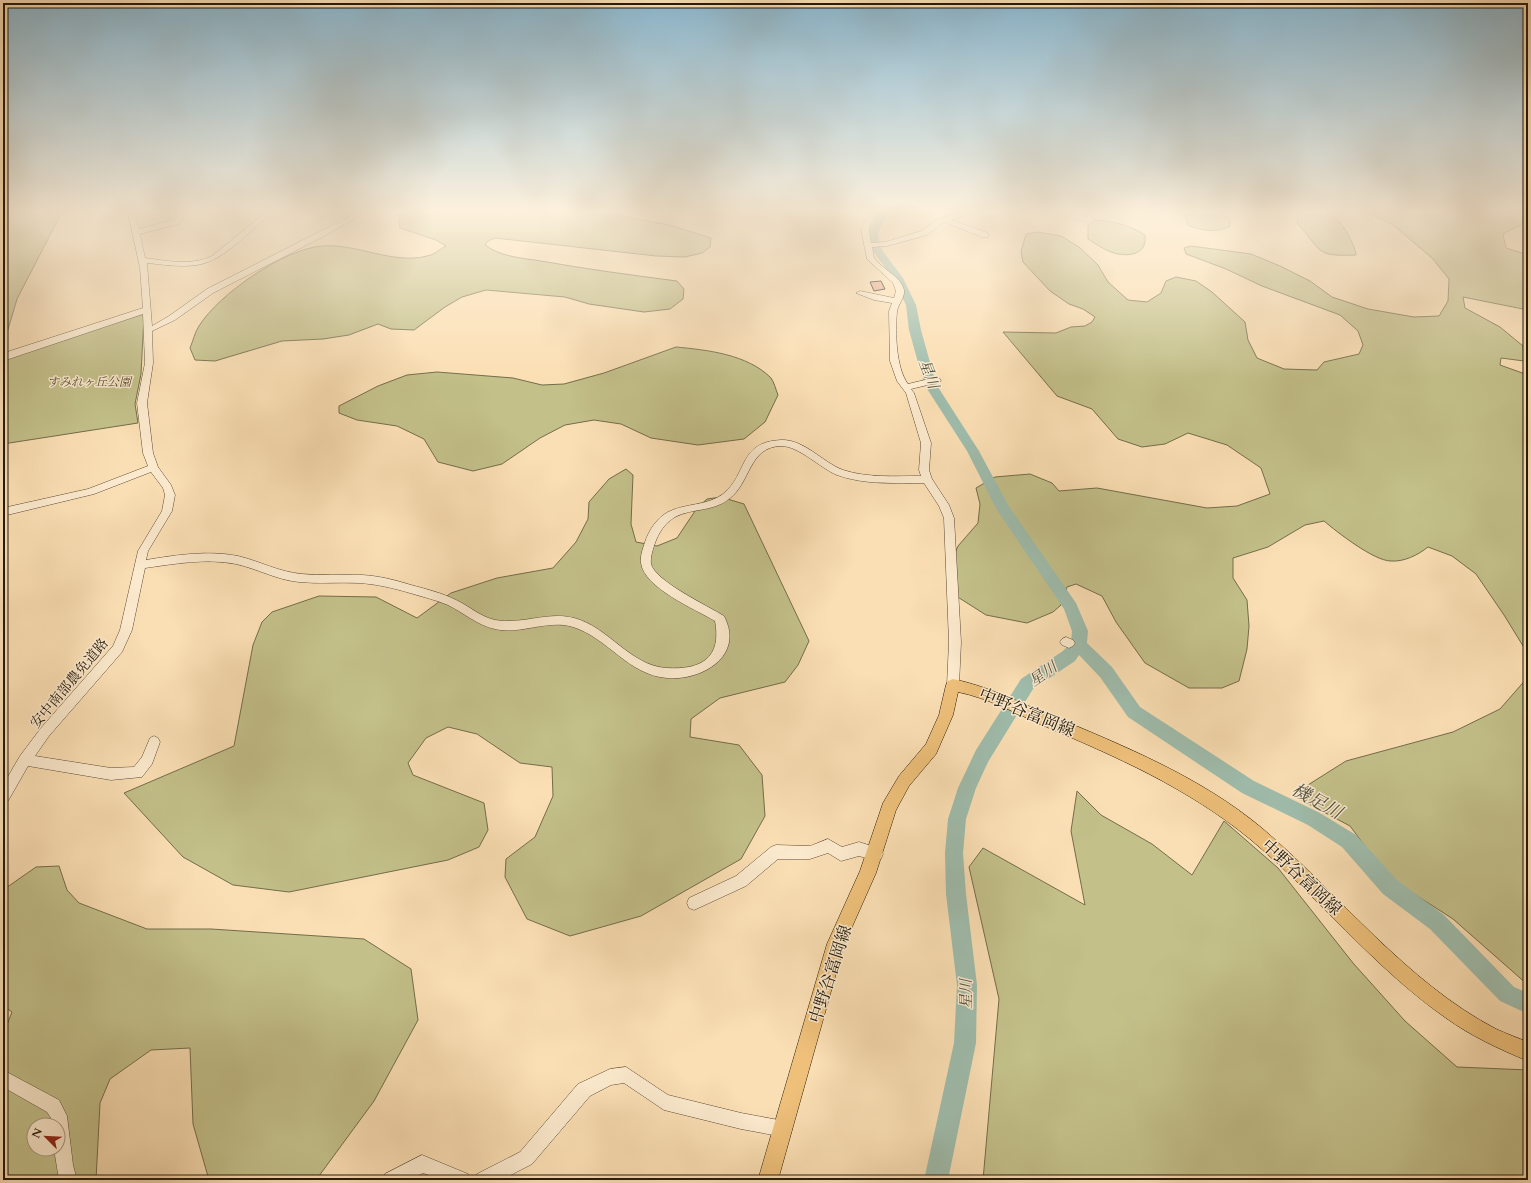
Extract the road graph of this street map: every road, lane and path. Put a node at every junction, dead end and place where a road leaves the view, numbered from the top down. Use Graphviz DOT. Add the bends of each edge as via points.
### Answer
graph roads {
  1 [pos="143,267"];
  2 [pos="259,267"];
  3 [pos="878,267"];
  4 [pos="860,293"];
  5 [pos="898,301"];
  6 [pos="146,310"];
  7 [pos="148,330"];
  8 [pos="3,358"];
  9 [pos="936,380"];
  10 [pos="906,387"];
  11 [pos="153,468"];
  12 [pos="927,480"];
  13 [pos="3,512"];
  14 [pos="139,565"];
  15 [pos="953,685"];
  16 [pos="154,742"];
  17 [pos="24,760"];
  18 [pos="3,797"];
  19 [pos="876,854"];
  20 [pos="694,903"];
  21 [pos="1528,1052"];
  22 [pos="3,1078"];
  23 [pos="784,1129"];
  24 [pos="68,1180"];
  25 [pos="391,1180"];
  26 [pos="462,1180"];
  27 [pos="483,1180"];
  28 [pos="768,1180"];
  1 -- 6 [label="street, 安中南部農免道路"];
  2 -- 7 [label="street" via="210,291 160,327"];
  3 -- 5 [label="street" via="896,282 900,291"];
  4 -- 5 [label="street"];
  5 -- 10 [label="street" via="893,311 894,361"];
  6 -- 7 [label="street, 安中南部農免道路"];
  6 -- 8 [label="street"];
  7 -- 11 [label="street, 安中南部農免道路" via="149,363 142,403 148,453"];
  9 -- 10 [label="street"];
  10 -- 12 [label="street" via="915,404 926,443 924,470"];
  11 -- 13 [label="street" via="90,492"];
  11 -- 14 [label="street, 安中南部農免道路" via="168,487 170,495 167,511 143,551"];
  12 -- 14 [label="street" via="843,474 794,445 783,442 757,449 748,457 744,473 727,496 715,504 671,515 661,523 651,537 646,565 652,575 667,588 720,619 724,630 722,650 713,661 699,669 683,672 666,673 650,670 634,662 589,629 575,623 565,621 498,625 485,621 453,603 371,580 291,577 227,559 178,560"];
  12 -- 15 [label="street" via="944,505 949,518 955,642"];
  14 -- 17 [label="street, 安中南部農免道路" via="126,630 118,649 44,732"];
  15 -- 19 [label="main road, 中野谷富岡線" via="946,715 936,740 896,794 889,808"];
  15 -- 21 [label="main road, 中野谷富岡線" via="1002,701 1091,738 1217,803 1257,834 1417,985 1470,1024"];
  16 -- 17 [label="street" via="147,760 137,773 111,774"];
  17 -- 18 [label="street, 安中南部農免道路"];
  19 -- 20 [label="street" via="859,849 841,854 828,846 818,852 802,854 776,852 741,881"];
  19 -- 23 [label="main road, 中野谷富岡線" via="831,959"];
  22 -- 24 [label="street" via="53,1106 59,1116"];
  23 -- 27 [label="street" via="664,1102 626,1075 610,1077 584,1090 526,1158"];
  23 -- 28 [label="main road, 中野谷富岡線"];
  25 -- 26 [label="street" via="422,1164 438,1168"];
}
